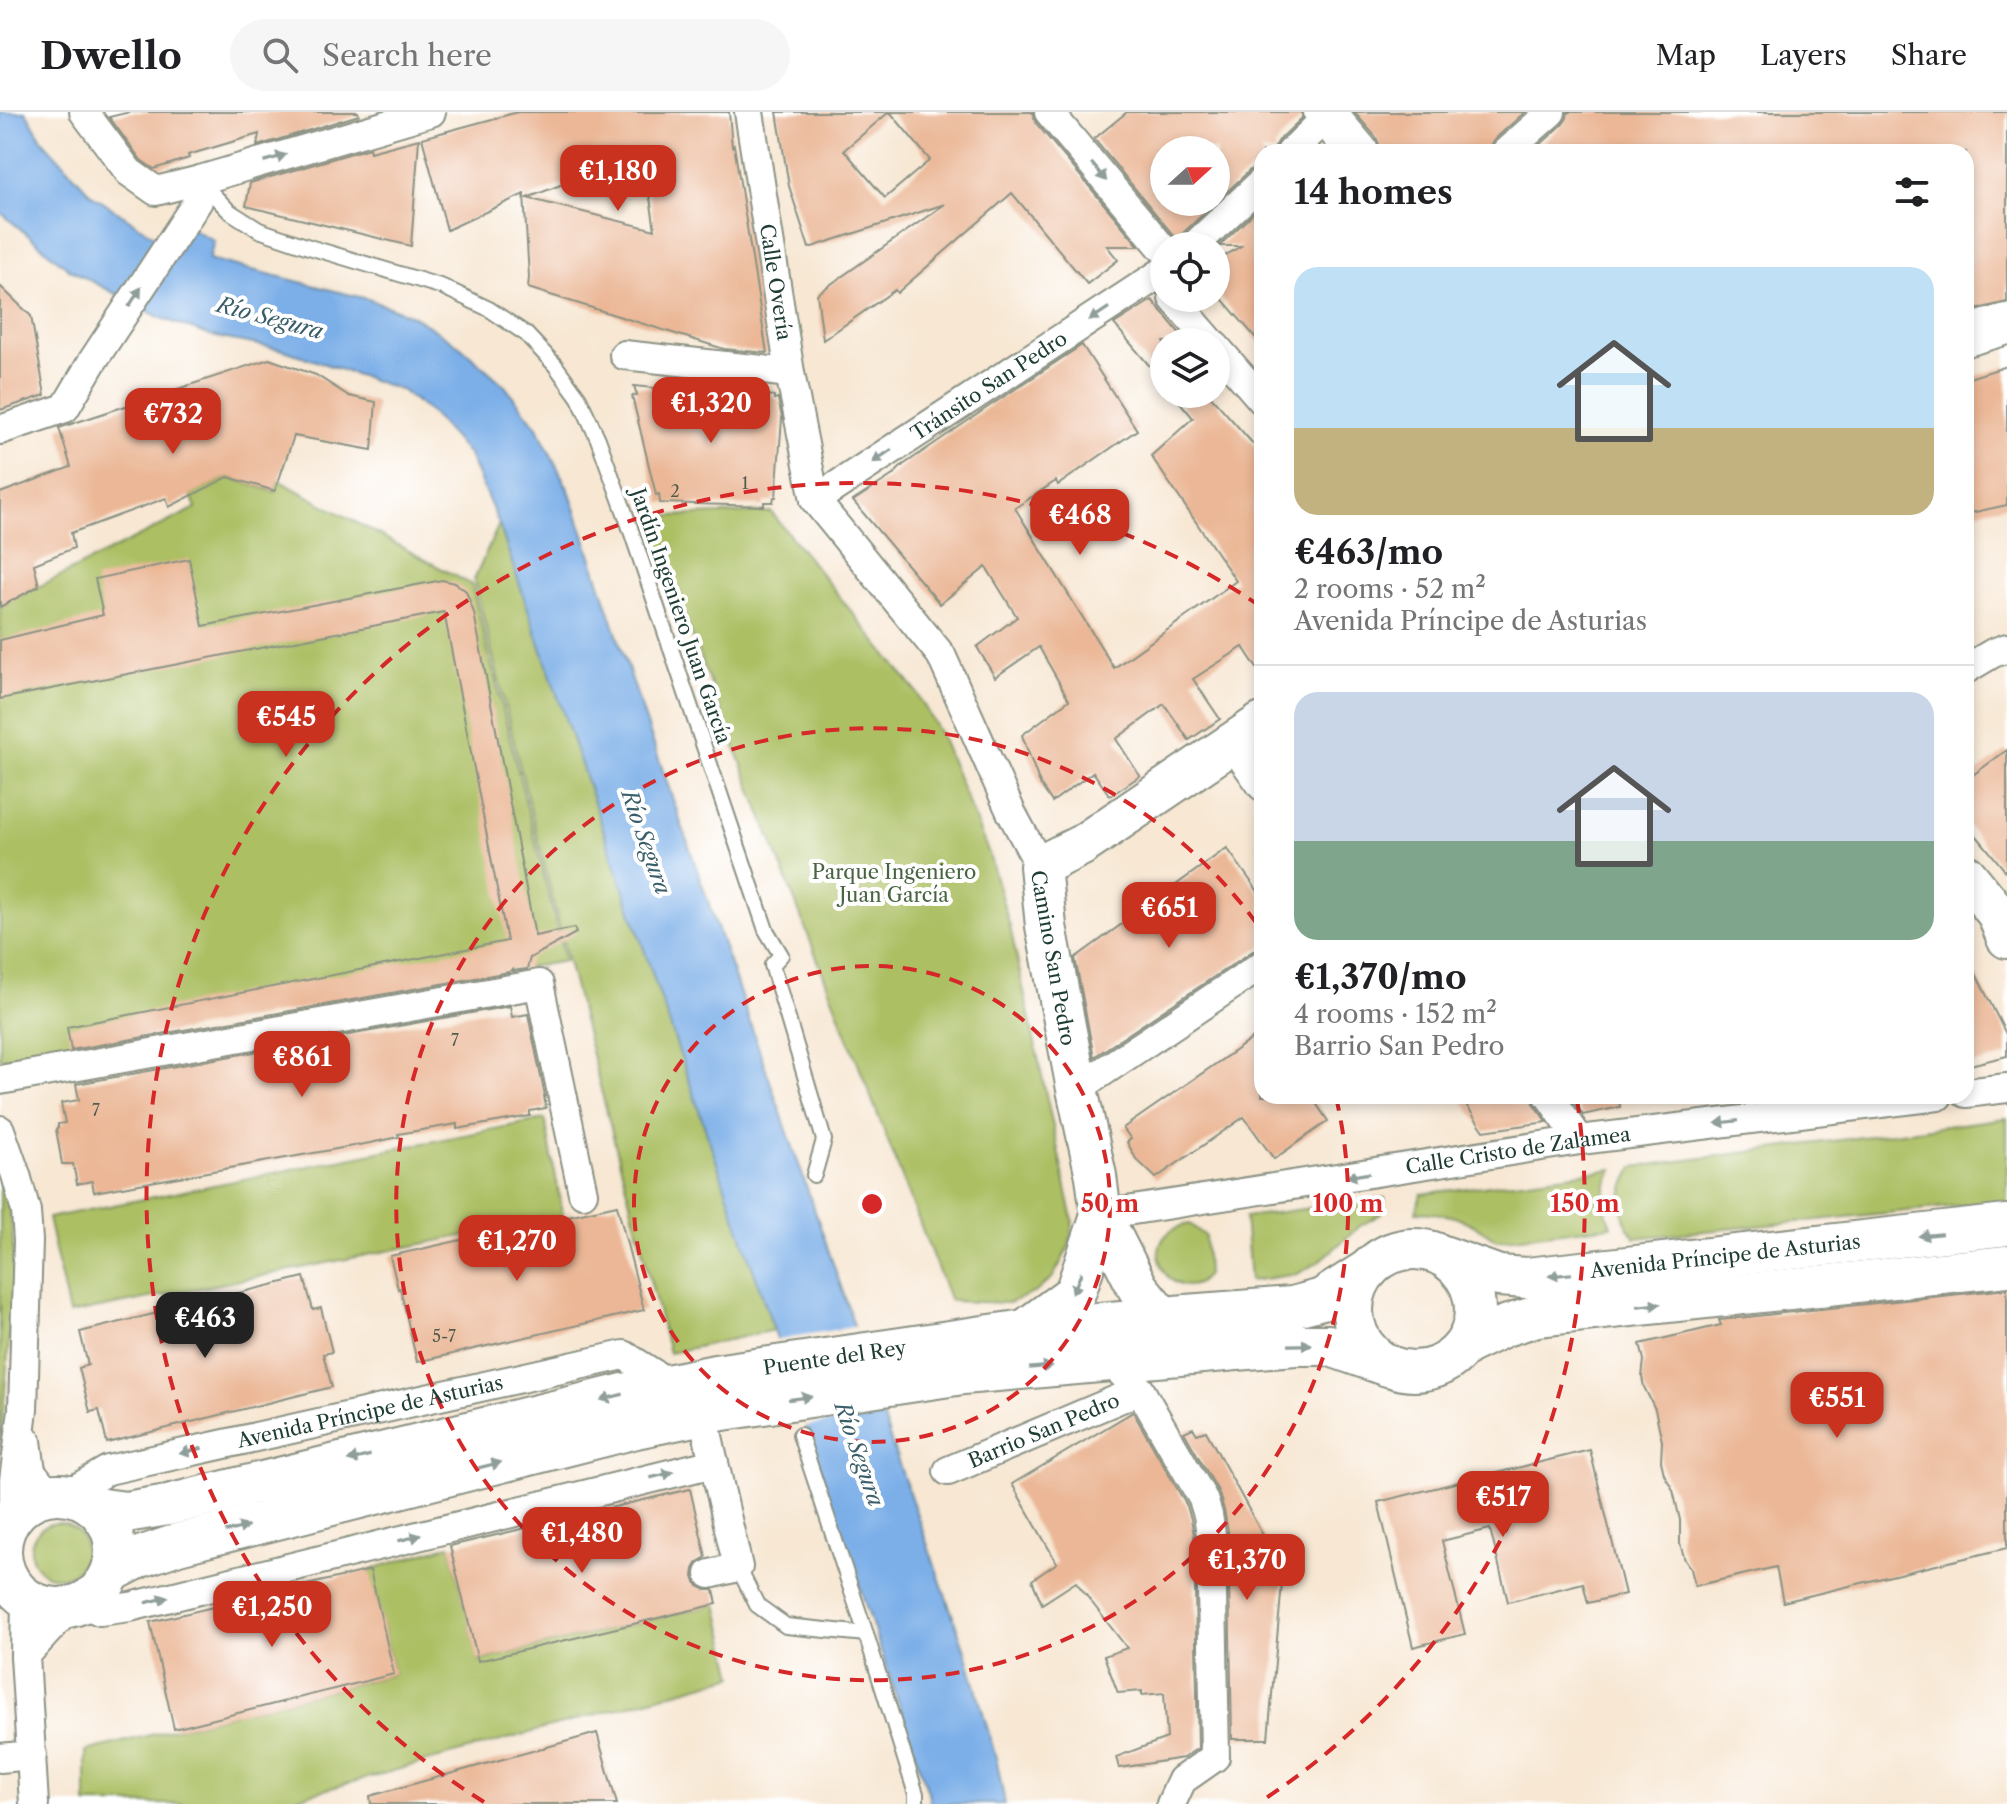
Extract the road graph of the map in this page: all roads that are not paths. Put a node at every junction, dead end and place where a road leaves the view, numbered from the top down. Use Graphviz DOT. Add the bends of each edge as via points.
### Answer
graph roads {
  1 [pos="84,112"];
  2 [pos="431,112"];
  3 [pos="749,112"];
  4 [pos="1049,112"];
  5 [pos="1551,112"];
  6 [pos="1326,114"];
  7 [pos="391,117"];
  8 [pos="1298,144"];
  9 [pos="1351,144"];
  10 [pos="1515,144"];
  11 [pos="200,180"];
  12 [pos="1254,190"];
  13 [pos="1209,232"];
  14 [pos="1150,233"];
  15 [pos="1150,292"];
  16 [pos="1187,312"];
  17 [pos="2007,324"];
  18 [pos="1200,328"];
  19 [pos="1974,334"];
  20 [pos="624,355"];
  21 [pos="1230,363"];
  22 [pos="790,373"];
  23 [pos="1254,391"];
  24 [pos="0,430"];
  25 [pos="815,500"];
  26 [pos="2007,648"];
  27 [pos="1974,664"];
  28 [pos="1247,734"];
  29 [pos="1254,758"];
  30 [pos="1040,866"];
  31 [pos="1974,885"];
  32 [pos="2007,938"];
  33 [pos="1254,970"];
  34 [pos="0,1080"];
  35 [pos="2007,1088"];
  36 [pos="1077,1089"];
  37 [pos="1974,1092"];
  38 [pos="1555,1104"];
  39 [pos="1798,1104"];
  40 [pos="0,1130"];
  41 [pos="1580,1140"];
  42 [pos="814,1175"];
  43 [pos="583,1193"];
  44 [pos="1101,1215"];
  45 [pos="2007,1225"];
  46 [pos="1446,1257"];
  47 [pos="2007,1266"];
  48 [pos="1369,1269"];
  49 [pos="1162,1317"];
  50 [pos="1025,1330"];
  51 [pos="1465,1345"];
  52 [pos="959,1357"];
  53 [pos="1109,1361"];
  54 [pos="1388,1366"];
  55 [pos="1140,1390"];
  56 [pos="714,1399"];
  57 [pos="23,1410"];
  58 [pos="800,1435"];
  59 [pos="714,1463"];
  60 [pos="948,1471"];
  61 [pos="71,1499"];
  62 [pos="6,1527"];
  63 [pos="738,1567"];
  64 [pos="111,1572"];
  65 [pos="710,1574"];
  66 [pos="13,1591"];
  67 [pos="76,1605"];
  68 [pos="866,1634"];
  69 [pos="25,1656"];
  70 [pos="32,1755"];
  71 [pos="0,1758"];
  72 [pos="34,1804"];
  73 [pos="916,1804"];
  74 [pos="1171,1804"];
  1 -- 11 [label="street" via="129,172 156,191"];
  2 -- 7 [label="street"];
  3 -- 22 [label="street, Calle Overía"];
  4 -- 14 [label="street, one-way"];
  5 -- 10 [label="street"];
  6 -- 8 [label="street"];
  6 -- 9 [label="street"];
  11 -- 7 [label="street, one-way"];
  24 -- 11 [label="street, one-way" via="65,408 198,201"];
  11 -- 42 [label="lane, Jardín Ingeniero Juan García" via="229,211 259,230 443,287 489,309 526,334 579,398 635,540 766,930 781,955 772,965 824,1140"];
  12 -- 13 [label="street"];
  15 -- 25 [label="street, Tránsito San Pedro, one-way" via="993,381"];
  16 -- 18 [label="street"];
  17 -- 19 [label="street"];
  20 -- 22 [label="street"];
  21 -- 23 [label="street"];
  22 -- 25 [label="street, Calle Overía"];
  25 -- 30 [label="street, Camino San Pedro" via="941,655"];
  26 -- 27 [label="street"];
  28 -- 29 [label="street"];
  28 -- 30 [label="street" via="1082,845"];
  30 -- 36 [label="street, Camino San Pedro"];
  31 -- 32 [label="street" via="1997,913"];
  33 -- 36 [label="street"];
  34 -- 43 [label="street" via="539,984"];
  35 -- 37 [label="street"];
  36 -- 44 [label="street, Camino San Pedro"];
  38 -- 41 [label="street"];
  39 -- 41 [label="street, Calle Cristo de Zalamea, one-way"];
  40 -- 57 [label="street" via="26,1211"];
  41 -- 44 [label="street, Calle Cristo de Zalamea, one-way"];
  44 -- 49 [label="street, Camino San Pedro" via="1138,1288"];
  44 -- 50 [label="street, one-way" via="1075,1293"];
  45 -- 46 [label="street, Avenida Príncipe de Asturias, one-way" via="1527,1278 1499,1276"];
  46 -- 48 [label="street" via="1406,1249"];
  46 -- 51 [label="street" via="1461,1271 1474,1297 1474,1327"];
  51 -- 47 [label="street, Avenida Príncipe de Asturias, one-way" via="1537,1316"];
  48 -- 49 [label="street" via="1322,1299 1292,1307"];
  48 -- 54 [label="street" via="1359,1283 1353,1314 1364,1344"];
  49 -- 50 [label="street"];
  50 -- 52 [label="street"];
  51 -- 54 [label="street" via="1446,1363 1422,1371"];
  52 -- 53 [label="street, one-way"];
  52 -- 56 [label="street, Puente del Rey"];
  53 -- 54 [label="street, one-way" via="1328,1345"];
  53 -- 55 [label="street, Barrio San Pedro"];
  55 -- 60 [label="street, Barrio San Pedro"];
  55 -- 74 [label="street, Barrio San Pedro" via="1203,1499 1211,1534 1215,1757 1182,1780"];
  56 -- 59 [label="street"];
  56 -- 61 [label="street, Avenida Príncipe de Asturias, one-way" via="670,1384 168,1505 126,1512"];
  64 -- 56 [label="street, one-way" via="178,1544 621,1432"];
  57 -- 61 [label="street" via="31,1471"];
  57 -- 62 [label="street"];
  58 -- 68 [label="lane"];
  59 -- 63 [label="street"];
  67 -- 59 [label="street, one-way" via="100,1611 130,1607"];
  61 -- 62 [label="street" via="35,1498"];
  61 -- 64 [label="street" via="108,1521 114,1538"];
  62 -- 66 [label="street" via="2,1559"];
  63 -- 65 [label="street"];
  63 -- 68 [label="lane" via="757,1605 786,1626"];
  64 -- 67 [label="street" via="95,1595"];
  66 -- 67 [label="street" via="42,1606"];
  66 -- 69 [label="street"];
  67 -- 69 [label="street"];
  68 -- 73 [label="lane"];
  69 -- 70 [label="street"];
  70 -- 71 [label="street"];
  70 -- 72 [label="street"];
}
